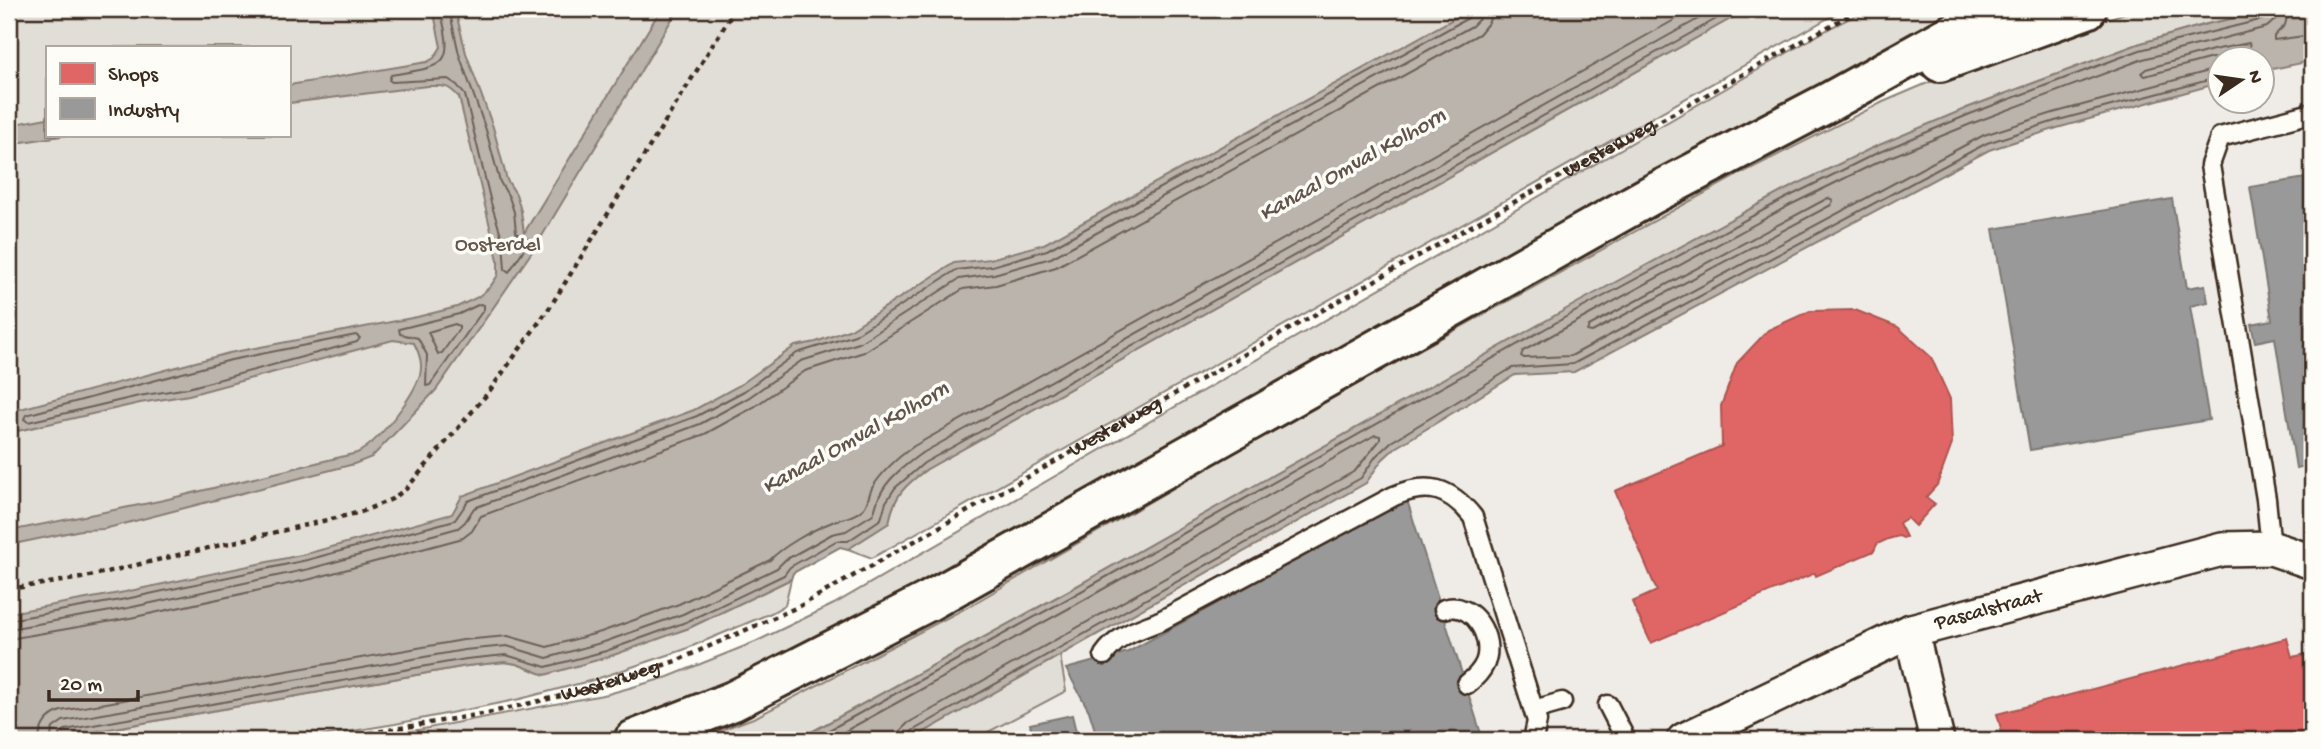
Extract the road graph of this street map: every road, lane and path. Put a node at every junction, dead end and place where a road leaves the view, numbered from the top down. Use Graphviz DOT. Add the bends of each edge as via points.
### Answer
graph roads {
  1 [pos="735,9"];
  2 [pos="1860,9"];
  3 [pos="1997,9"];
  4 [pos="2087,9"];
  5 [pos="1829,102"];
  6 [pos="2312,113"];
  7 [pos="2271,548"];
  8 [pos="2312,562"];
  9 [pos="9,589"];
  10 [pos="1444,610"];
  11 [pos="1911,631"];
  12 [pos="1104,655"];
  13 [pos="1467,684"];
  14 [pos="1563,702"];
  15 [pos="1608,705"];
  16 [pos="1534,710"];
  17 [pos="330,740"];
  18 [pos="634,740"];
  19 [pos="1533,740"];
  20 [pos="1626,740"];
  21 [pos="1684,740"];
  22 [pos="1937,740"];
  1 -- 9 [label="path" via="550,307 488,393 406,489 361,512 81,578"];
  2 -- 17 [label="path, Westerweg" via="800,606 676,661 591,689 488,713"];
  3 -- 5 [label="main road"];
  4 -- 5 [label="main road"];
  5 -- 18 [label="main road" via="1651,195 929,601 733,701"];
  6 -- 7 [label="lane" via="2220,137 2210,165"];
  7 -- 8 [label="street, Pascalstraat"];
  7 -- 11 [label="street, Pascalstraat" via="2222,549"];
  10 -- 13 [label="lane" via="1463,610 1482,625 1487,637 1485,664"];
  11 -- 21 [label="street, Pascalstraat"];
  11 -- 22 [label="street"];
  12 -- 16 [label="lane" via="1123,635 1162,620 1394,496 1429,488 1461,503 1472,517"];
  14 -- 16 [label="lane"];
  15 -- 20 [label="lane"];
  16 -- 19 [label="lane"];
}
